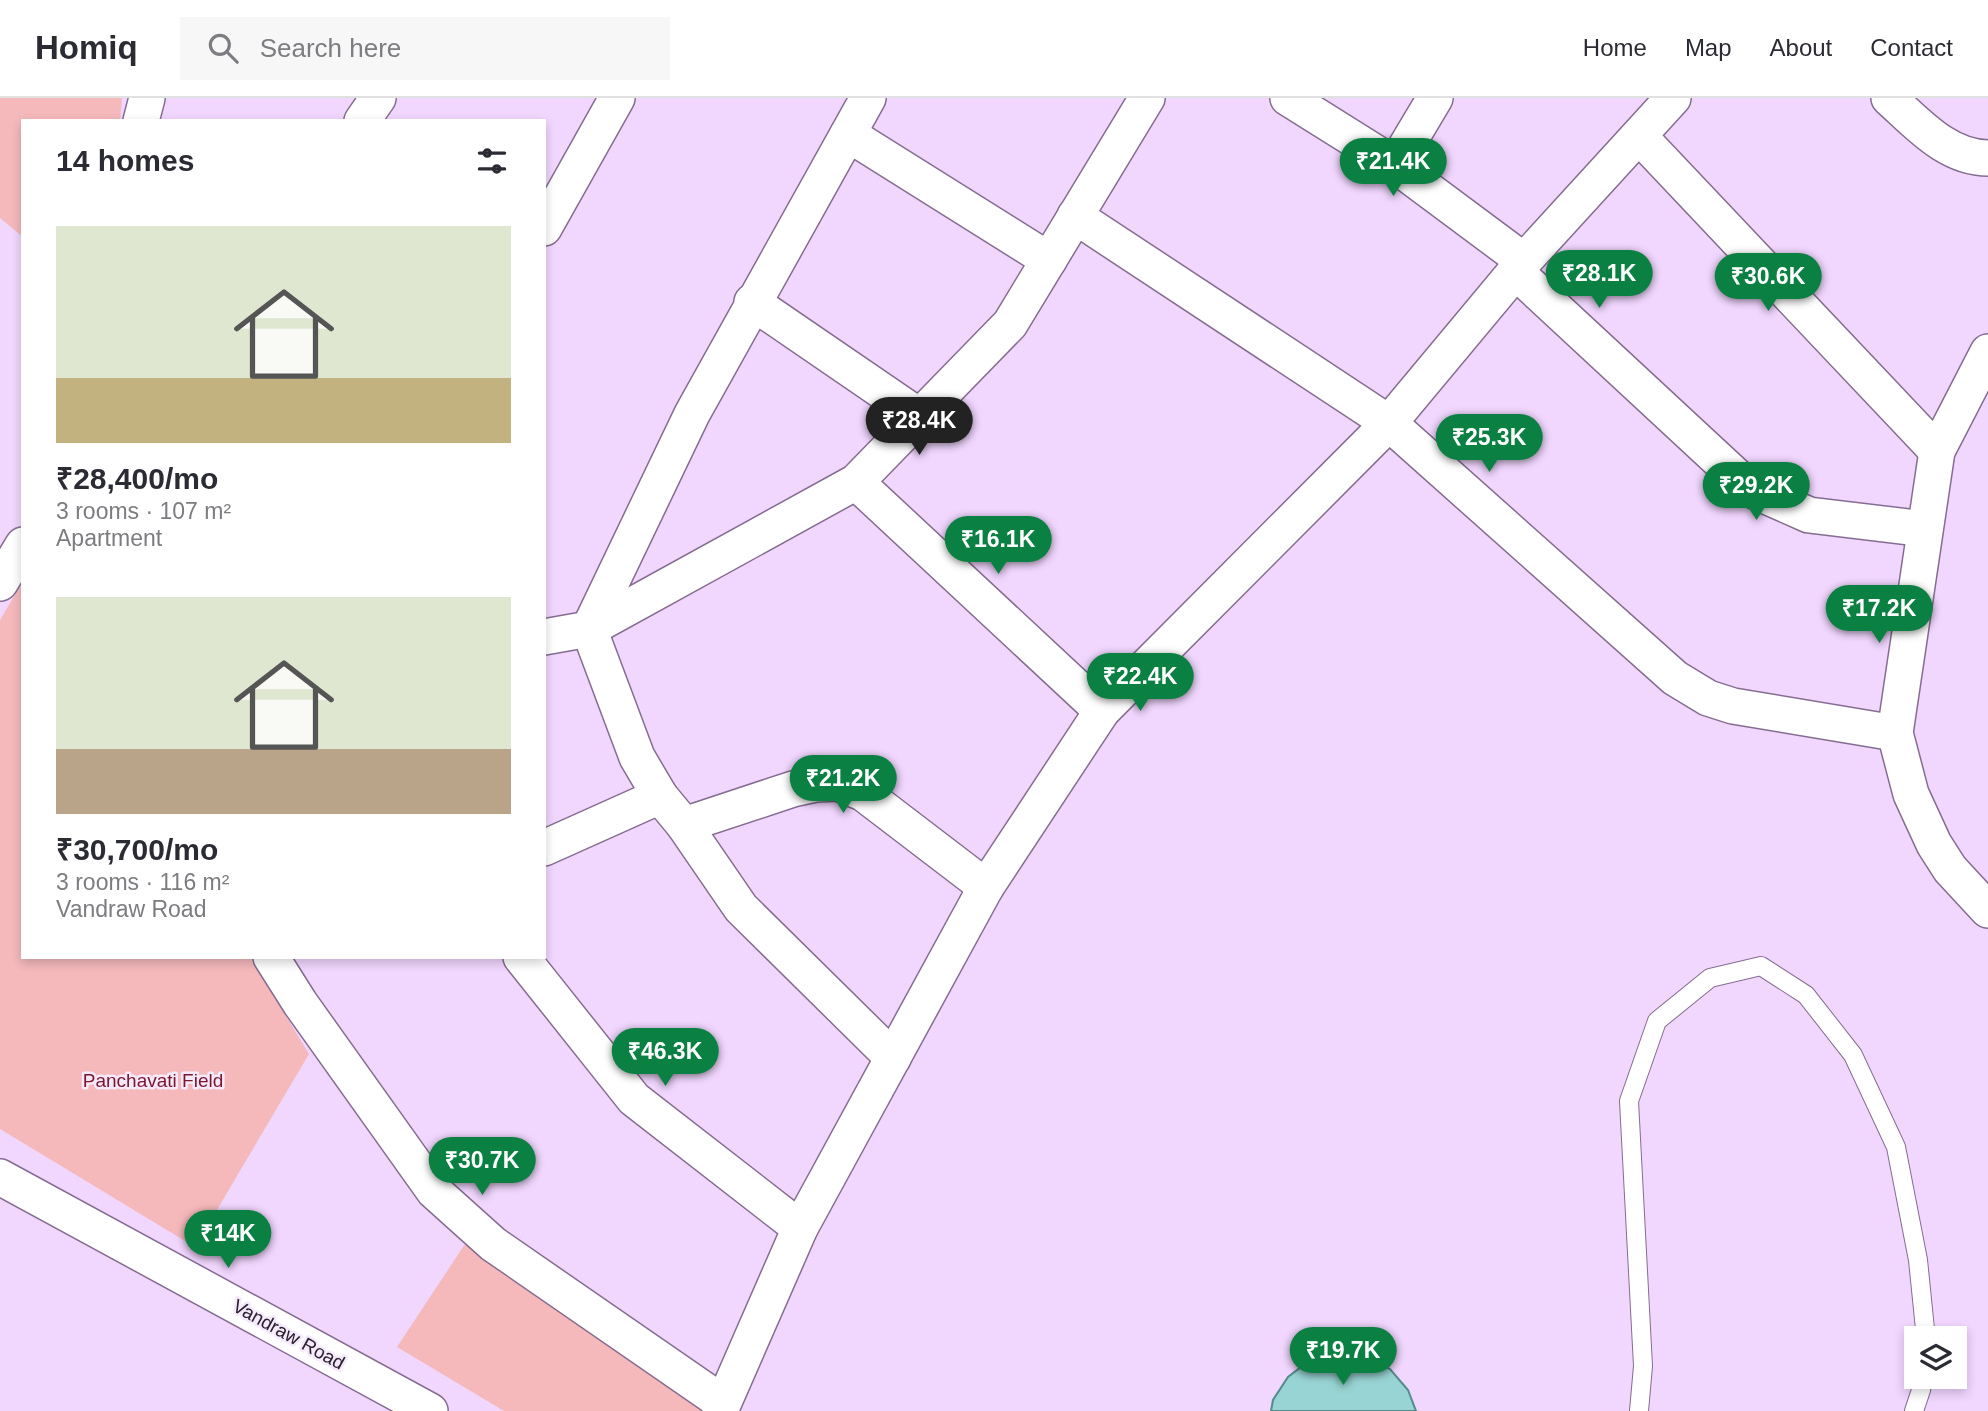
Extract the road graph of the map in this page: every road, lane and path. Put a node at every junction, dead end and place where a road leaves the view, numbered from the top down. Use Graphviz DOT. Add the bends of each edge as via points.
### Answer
graph roads {
  1 [pos="147,98"];
  2 [pos="378,98"];
  3 [pos="617,98"];
  4 [pos="868,98"];
  5 [pos="1147,98"];
  6 [pos="1288,98"];
  7 [pos="1435,98"];
  8 [pos="1673,98"];
  9 [pos="1889,98"];
  10 [pos="142,119"];
  11 [pos="363,119"];
  12 [pos="848,134"];
  13 [pos="1639,136"];
  14 [pos="1988,158"];
  15 [pos="1395,165"];
  16 [pos="1075,216"];
  17 [pos="546,224"];
  18 [pos="1049,260"];
  19 [pos="1519,266"];
  20 [pos="752,302"];
  21 [pos="1988,352"];
  22 [pos="920,417"];
  23 [pos="1389,423"];
  24 [pos="1937,452"];
  25 [pos="856,482"];
  26 [pos="1925,529"];
  27 [pos="21,548"];
  28 [pos="0,583"];
  29 [pos="589,629"];
  30 [pos="546,637"];
  31 [pos="1102,711"];
  32 [pos="1895,733"];
  33 [pos="660,796"];
  34 [pos="684,825"];
  35 [pos="546,847"];
  36 [pos="986,887"];
  37 [pos="1988,910"];
  38 [pos="272,959"];
  39 [pos="522,959"];
  40 [pos="893,1058"];
  41 [pos="0,1177"];
  42 [pos="800,1228"];
  43 [pos="1925,1326"];
  44 [pos="1920,1389"];
  45 [pos="722,1407"];
  46 [pos="430,1411"];
  47 [pos="1639,1411"];
  48 [pos="1914,1411"];
  1 -- 10 [label="street"];
  2 -- 11 [label="street"];
  3 -- 17 [label="street"];
  4 -- 12 [label="street"];
  5 -- 16 [label="street"];
  6 -- 15 [label="street"];
  7 -- 15 [label="street"];
  8 -- 13 [label="street"];
  9 -- 14 [label="street" via="1938,142"];
  12 -- 18 [label="street"];
  12 -- 20 [label="street"];
  13 -- 19 [label="street"];
  13 -- 24 [label="street"];
  15 -- 19 [label="street"];
  16 -- 18 [label="street"];
  16 -- 23 [label="street"];
  18 -- 22 [label="street" via="1010,324"];
  19 -- 23 [label="street"];
  19 -- 26 [label="street" via="1750,489 1809,515"];
  20 -- 22 [label="street"];
  20 -- 29 [label="street" via="692,414"];
  21 -- 24 [label="street"];
  22 -- 25 [label="street"];
  23 -- 31 [label="street"];
  23 -- 32 [label="street" via="1691,690 1732,706"];
  24 -- 26 [label="street"];
  25 -- 29 [label="street"];
  25 -- 31 [label="street"];
  26 -- 32 [label="street"];
  27 -- 28 [label="street"];
  29 -- 30 [label="street"];
  29 -- 33 [label="street" via="637,757"];
  31 -- 36 [label="street"];
  32 -- 37 [label="street" via="1911,794 1930,836 1950,869"];
  33 -- 34 [label="street"];
  33 -- 35 [label="street"];
  34 -- 36 [label="street" via="793,789 838,783 863,793"];
  34 -- 40 [label="street" via="741,908"];
  36 -- 40 [label="street"];
  38 -- 45 [label="street" via="434,1191 493,1244"];
  39 -- 42 [label="street" via="634,1100"];
  40 -- 42 [label="street"];
  41 -- 46 [label="street, Vandraw Road"];
  42 -- 45 [label="street"];
  43 -- 47 [label="lane" via="1918,1260 1896,1147 1853,1055 1806,995 1761,966 1710,978 1657,1021 1629,1101 1643,1366"];
  44 -- 48 [label="lane"];
}
